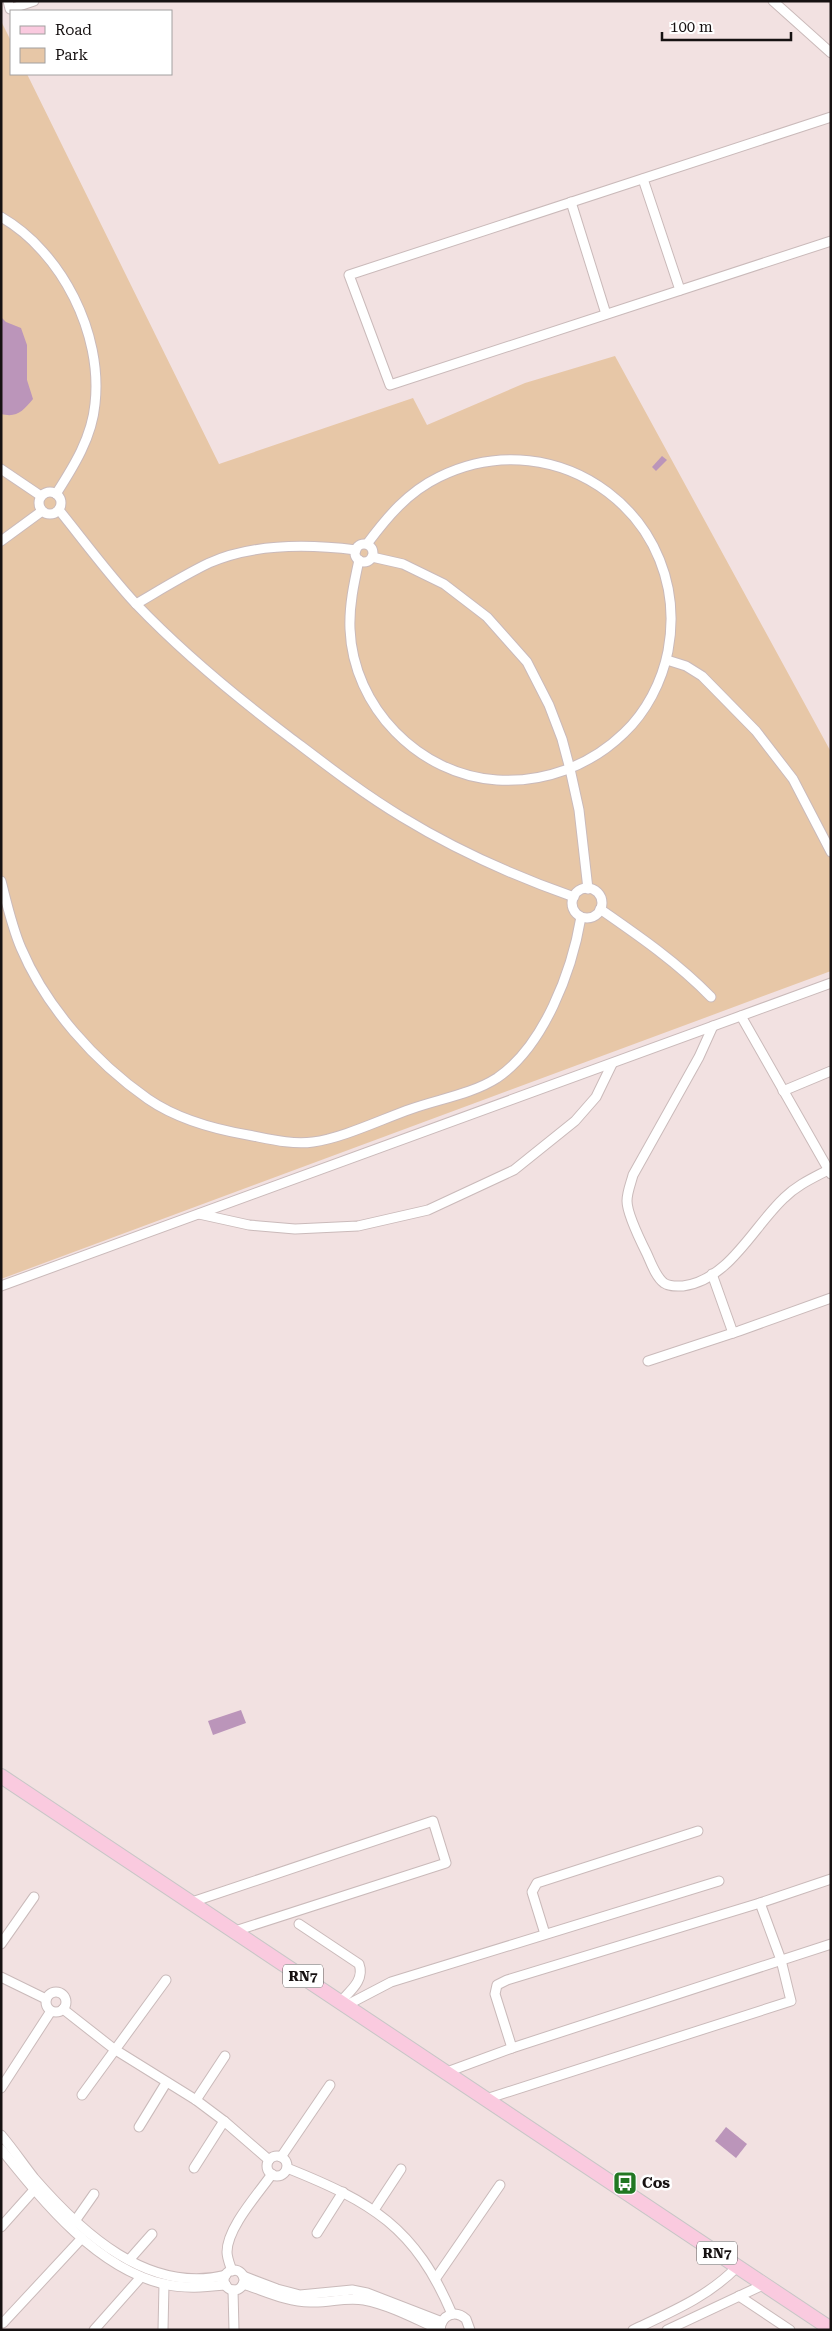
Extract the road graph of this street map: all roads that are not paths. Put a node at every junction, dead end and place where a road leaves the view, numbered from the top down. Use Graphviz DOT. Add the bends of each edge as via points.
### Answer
graph roads {
  1 [pos="8,1"];
  2 [pos="34,1"];
  3 [pos="774,1"];
  4 [pos="831,54"];
  5 [pos="831,117"];
  6 [pos="643,179"];
  7 [pos="571,202"];
  8 [pos="1,217"];
  9 [pos="831,241"];
  10 [pos="680,290"];
  11 [pos="606,314"];
  12 [pos="1,469"];
  13 [pos="56,494"];
  14 [pos="42,496"];
  15 [pos="59,510"];
  16 [pos="42,511"];
  17 [pos="1,541"];
  18 [pos="367,544"];
  19 [pos="356,550"];
  20 [pos="372,557"];
  21 [pos="359,560"];
  22 [pos="136,604"];
  23 [pos="666,660"];
  24 [pos="570,769"];
  25 [pos="831,852"];
  26 [pos="1,881"];
  27 [pos="588,889"];
  28 [pos="574,897"];
  29 [pos="600,909"];
  30 [pos="581,917"];
  31 [pos="831,983"];
  32 [pos="711,997"];
  33 [pos="741,1016"];
  34 [pos="714,1026"];
  35 [pos="612,1064"];
  36 [pos="831,1071"];
  37 [pos="783,1090"];
  38 [pos="830,1172"];
  39 [pos="199,1214"];
  40 [pos="712,1274"];
  41 [pos="1,1286"];
  42 [pos="831,1298"];
  43 [pos="733,1333"];
  44 [pos="648,1361"];
  45 [pos="1,1776"];
  46 [pos="698,1831"];
  47 [pos="831,1879"];
  48 [pos="719,1881"];
  49 [pos="34,1898"];
  50 [pos="192,1902"];
  51 [pos="760,1903"];
  52 [pos="299,1924"];
  53 [pos="235,1931"];
  54 [pos="545,1934"];
  55 [pos="1,1944"];
  56 [pos="831,1944"];
  57 [pos="780,1960"];
  58 [pos="1,1977"];
  59 [pos="166,1980"];
  60 [pos="46,1999"];
  61 [pos="344,2003"];
  62 [pos="63,2009"];
  63 [pos="51,2011"];
  64 [pos="512,2048"];
  65 [pos="114,2049"];
  66 [pos="226,2056"];
  67 [pos="447,2072"];
  68 [pos="166,2083"];
  69 [pos="330,2085"];
  70 [pos="1,2088"];
  71 [pos="82,2095"];
  72 [pos="486,2099"];
  73 [pos="196,2100"];
  74 [pos="224,2121"];
  75 [pos="139,2127"];
  76 [pos="1,2135"];
  77 [pos="1,2149"];
  78 [pos="281,2157"];
  79 [pos="270,2160"];
  80 [pos="194,2168"];
  81 [pos="287,2168"];
  82 [pos="401,2169"];
  83 [pos="272,2174"];
  84 [pos="500,2185"];
  85 [pos="34,2190"];
  86 [pos="343,2192"];
  87 [pos="94,2194"];
  88 [pos="374,2210"];
  89 [pos="76,2221"];
  90 [pos="1,2226"];
  91 [pos="317,2233"];
  92 [pos="152,2234"];
  93 [pos="82,2238"];
  94 [pos="129,2260"];
  95 [pos="738,2266"];
  96 [pos="141,2276"];
  97 [pos="436,2278"];
  98 [pos="229,2280"];
  99 [pos="243,2280"];
  100 [pos="164,2284"];
  101 [pos="765,2284"];
  102 [pos="739,2296"];
  103 [pos="452,2314"];
  104 [pos="3,2323"];
  105 [pos="680,2324"];
  106 [pos="441,2326"];
  107 [pos="831,2329"];
  108 [pos="94,2330"];
  109 [pos="163,2330"];
  110 [pos="234,2330"];
  111 [pos="470,2330"];
  112 [pos="633,2330"];
  113 [pos="667,2330"];
  114 [pos="688,2330"];
  115 [pos="790,2330"];
  1 -- 2 [label="street" via="10,9"];
  3 -- 4 [label="street"];
  5 -- 6 [label="street"];
  6 -- 7 [label="street"];
  6 -- 10 [label="street"];
  7 -- 11 [label="street"];
  7 -- 11 [label="street" via="349,275 390,385"];
  8 -- 13 [label="street" via="25,233 55,263 75,300 92,353 95,405 88,434"];
  9 -- 10 [label="street"];
  10 -- 11 [label="street"];
  12 -- 14 [label="street"];
  13 -- 14 [label="street" via="50,492"];
  13 -- 15 [label="street" via="61,501"];
  14 -- 16 [label="street" via="39,505"];
  15 -- 16 [label="street" via="50,514"];
  15 -- 22 [label="street"];
  16 -- 17 [label="street"];
  18 -- 19 [label="street"];
  18 -- 20 [label="street" via="372,550"];
  18 -- 23 [label="street" via="399,504 424,485 458,468 488,461 527,460 572,471 599,485 629,510 655,548 670,592 672,615"];
  19 -- 21 [label="street"];
  19 -- 22 [label="street" via="315,545 260,549 211,563"];
  20 -- 21 [label="street" via="367,561"];
  20 -- 24 [label="street" via="403,564 444,584 487,617 512,643 540,686 562,739"];
  21 -- 24 [label="street" via="350,605 353,656 372,702 404,741 424,756 471,776 496,780 538,778"];
  22 -- 28 [label="street" via="261,715 395,812 517,876"];
  23 -- 24 [label="street" via="654,692 631,726 600,753"];
  23 -- 25 [label="street" via="686,666 702,676 756,731 793,779"];
  24 -- 27 [label="street" via="579,810"];
  26 -- 30 [label="street" via="20,948 36,979 54,1007 114,1071 149,1099 197,1123 296,1142 314,1142 331,1137 481,1086 509,1068 541,1026 556,998 577,943"];
  27 -- 28 [label="street" via="580,890"];
  27 -- 29 [label="street" via="600,898"];
  28 -- 30 [label="street" via="573,908"];
  29 -- 30 [label="street" via="590,918"];
  29 -- 32 [label="street" via="639,936"];
  31 -- 33 [label="street"];
  33 -- 34 [label="street"];
  33 -- 37 [label="street"];
  34 -- 35 [label="street"];
  34 -- 40 [label="street" via="700,1057 633,1175 627,1202 646,1252 662,1281 670,1286 684,1285"];
  35 -- 39 [label="street"];
  35 -- 39 [label="street" via="596,1097 575,1120 514,1170 428,1210 358,1226 295,1230 249,1226"];
  36 -- 37 [label="street"];
  37 -- 38 [label="street"];
  38 -- 40 [label="street" via="793,1190 740,1250"];
  39 -- 41 [label="street"];
  40 -- 43 [label="street"];
  42 -- 43 [label="street"];
  43 -- 44 [label="street"];
  45 -- 50 [label="main road, RN7"];
  46 -- 54 [label="street" via="537,1883 532,1892"];
  47 -- 51 [label="street"];
  48 -- 54 [label="street"];
  49 -- 55 [label="street"];
  50 -- 53 [label="main road, RN7"];
  50 -- 53 [label="street" via="433,1821 446,1863"];
  51 -- 57 [label="street"];
  51 -- 64 [label="street" via="497,1985 495,1994"];
  52 -- 61 [label="street" via="359,1964 360,1979"];
  53 -- 61 [label="main road, RN7"];
  54 -- 61 [label="street" via="390,1982"];
  56 -- 57 [label="street"];
  57 -- 64 [label="street"];
  57 -- 72 [label="street" via="791,2001"];
  58 -- 60 [label="street"];
  59 -- 65 [label="street"];
  60 -- 62 [label="street" via="50,1993 60,1992 66,2000"];
  60 -- 63 [label="street" via="46,2006"];
  61 -- 67 [label="main road, RN7"];
  62 -- 63 [label="street"];
  62 -- 65 [label="street"];
  63 -- 70 [label="street"];
  64 -- 67 [label="street"];
  65 -- 68 [label="street"];
  65 -- 71 [label="street"];
  66 -- 73 [label="street"];
  67 -- 72 [label="main road, RN7"];
  68 -- 73 [label="street"];
  68 -- 75 [label="street"];
  69 -- 78 [label="street"];
  72 -- 95 [label="main road, RN7"];
  73 -- 74 [label="street"];
  74 -- 79 [label="street"];
  74 -- 80 [label="street"];
  76 -- 89 [label="street" via="34,2177"];
  77 -- 85 [label="street"];
  78 -- 79 [label="street" via="275,2156"];
  78 -- 81 [label="street"];
  79 -- 83 [label="street" via="268,2169"];
  81 -- 83 [label="street" via="282,2175"];
  81 -- 86 [label="street"];
  82 -- 88 [label="street"];
  83 -- 98 [label="street" via="228,2241"];
  84 -- 97 [label="street"];
  85 -- 90 [label="street"];
  85 -- 93 [label="street"];
  86 -- 88 [label="street"];
  86 -- 91 [label="street"];
  87 -- 89 [label="street"];
  88 -- 97 [label="street" via="405,2238"];
  89 -- 94 [label="street"];
  92 -- 94 [label="street"];
  93 -- 96 [label="street"];
  93 -- 104 [label="street"];
  94 -- 98 [label="street" via="148,2271 172,2276"];
  95 -- 101 [label="main road, RN7"];
  95 -- 112 [label="street" via="701,2297"];
  96 -- 100 [label="street"];
  96 -- 108 [label="street"];
  97 -- 103 [label="street"];
  98 -- 99 [label="street"];
  98 -- 99 [label="street" via="239,2272"];
  98 -- 100 [label="street" via="190,2288"];
  98 -- 110 [label="street"];
  99 -- 106 [label="street" via="300,2295 352,2290 367,2292"];
  100 -- 109 [label="street"];
  101 -- 102 [label="street"];
  101 -- 107 [label="main road, RN7"];
  102 -- 105 [label="street"];
  102 -- 115 [label="street"];
  103 -- 106 [label="street"];
  103 -- 111 [label="street" via="466,2319"];
  105 -- 113 [label="street"];
  105 -- 114 [label="street"];
}
